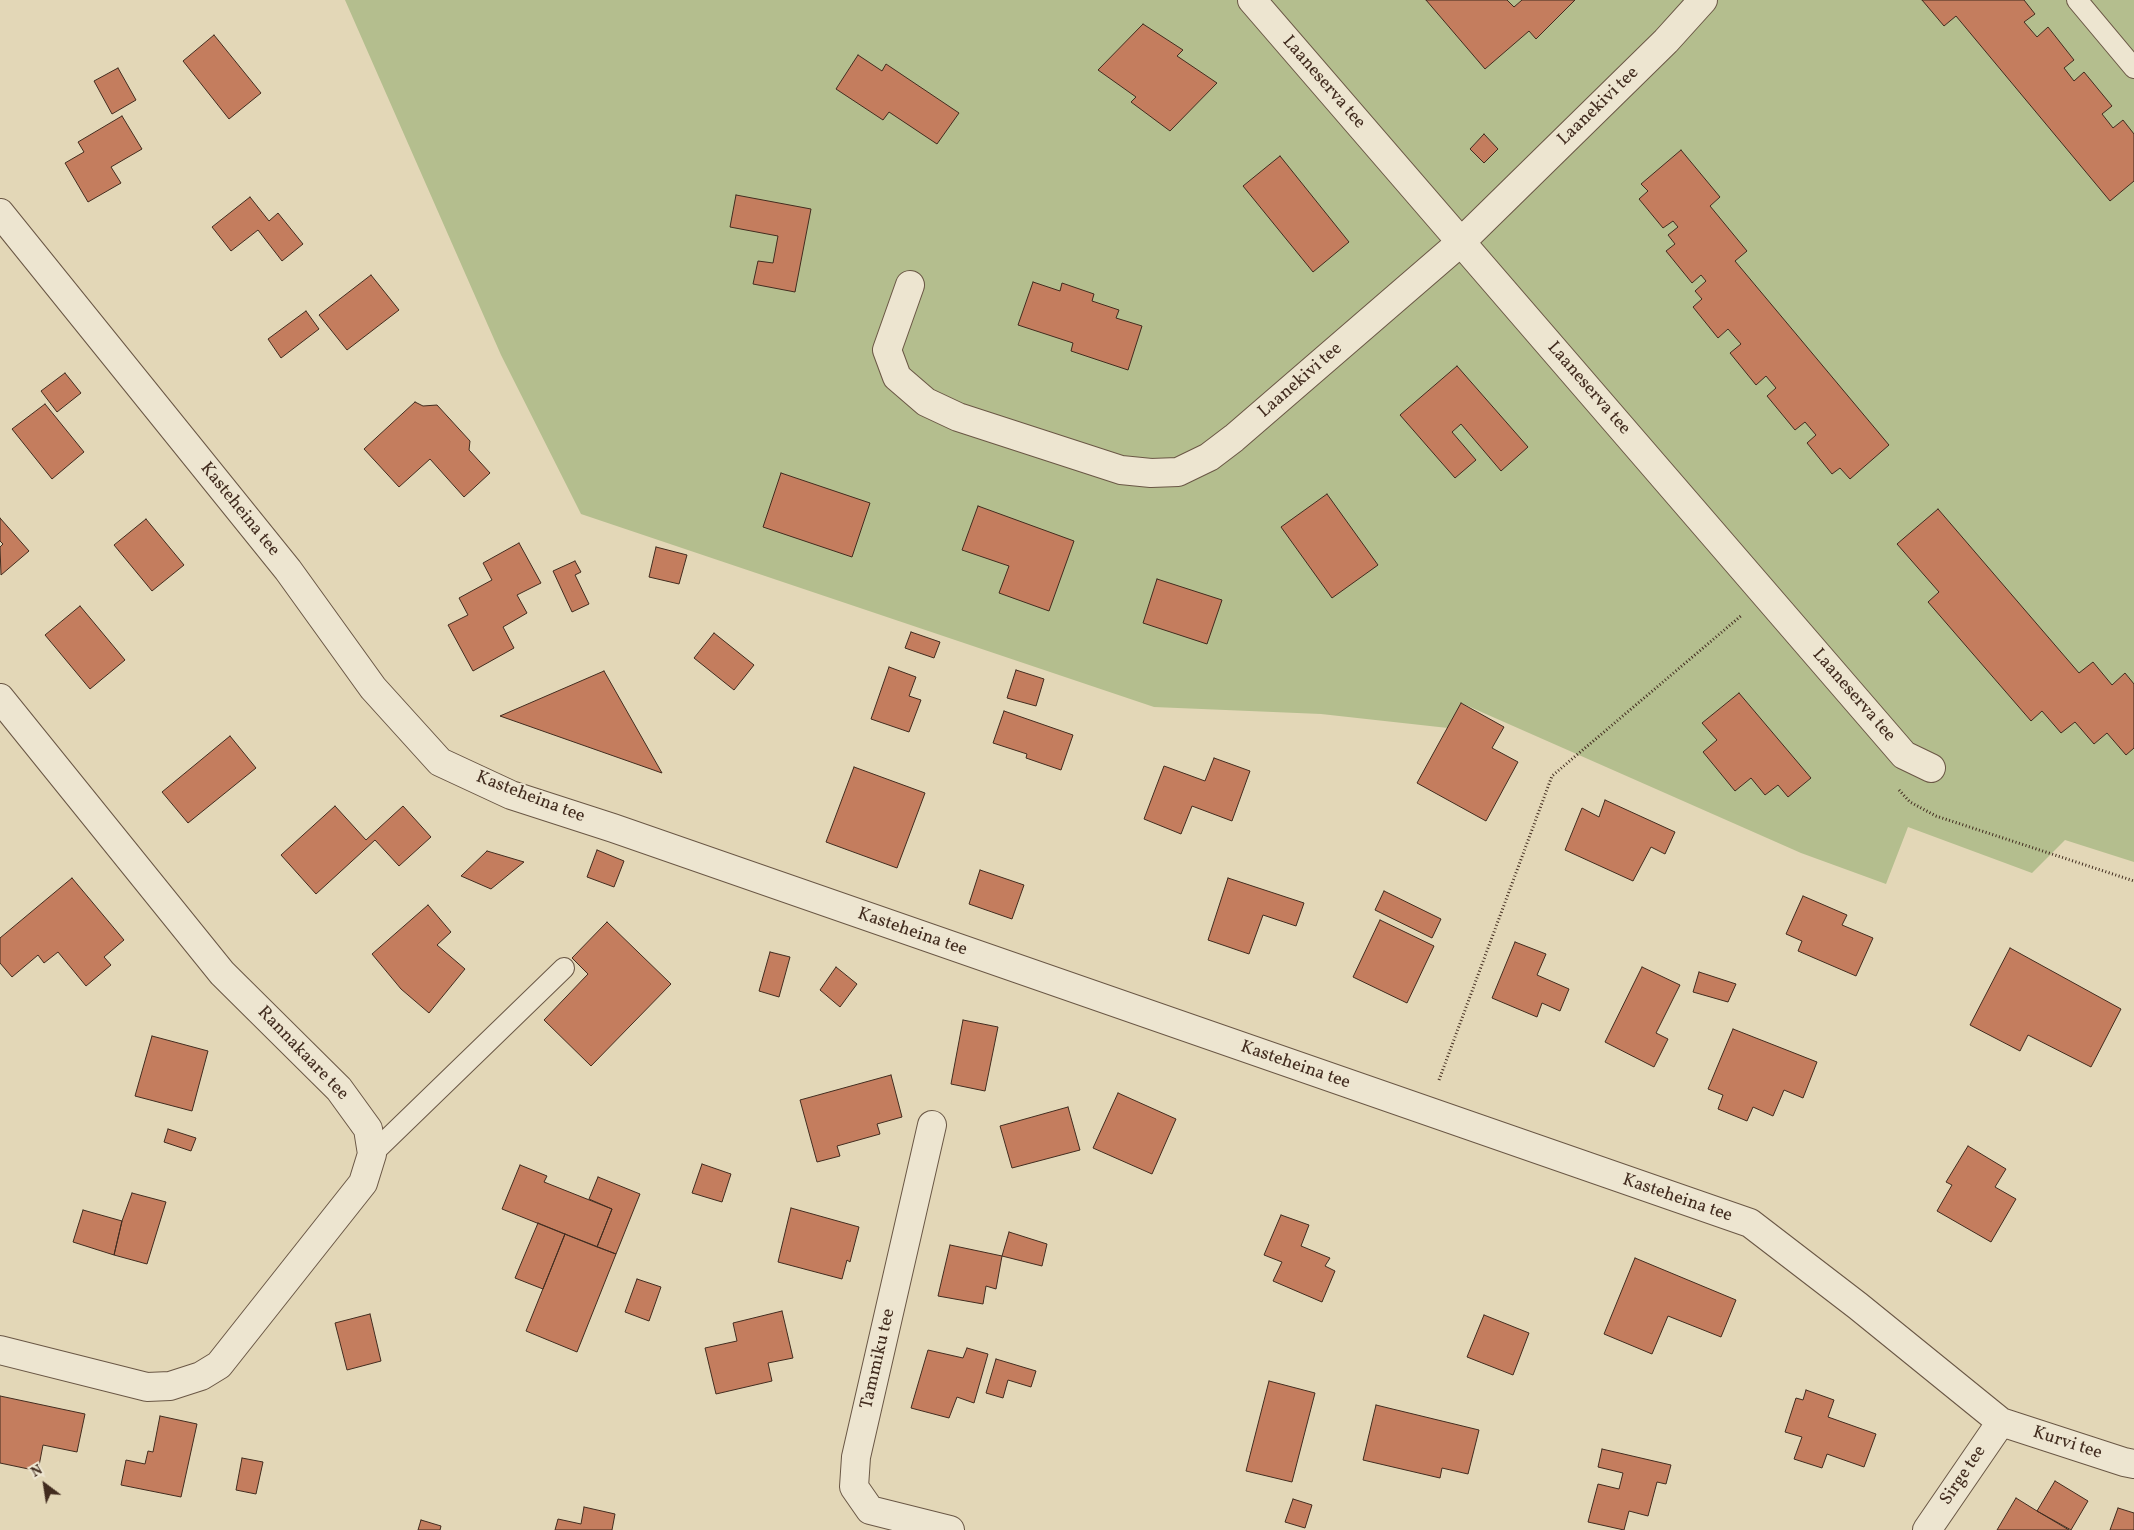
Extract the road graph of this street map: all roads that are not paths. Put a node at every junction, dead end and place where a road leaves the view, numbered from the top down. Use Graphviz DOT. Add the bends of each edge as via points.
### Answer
graph roads {
  1 [pos="1252,0"];
  2 [pos="1703,0"];
  3 [pos="2077,0"];
  4 [pos="2134,68"];
  5 [pos="0,212"];
  6 [pos="1461,242"];
  7 [pos="910,285"];
  8 [pos="0,698"];
  9 [pos="1932,768"];
  10 [pos="564,968"];
  11 [pos="932,1125"];
  12 [pos="372,1154"];
  13 [pos="0,1350"];
  14 [pos="2001,1422"];
  15 [pos="2134,1464"];
  16 [pos="950,1530"];
  17 [pos="1927,1530"];
  1 -- 6 [label="street, Laaneserva tee"];
  2 -- 6 [label="street, Laanekivi tee" via="1666,41"];
  3 -- 4 [label="lane"];
  5 -- 14 [label="street, Kasteheina tee" via="288,570 373,688 440,762 511,795 1750,1224 1858,1306"];
  6 -- 7 [label="street, Laanekivi tee" via="1234,438 1209,457 1178,472 1121,470 958,417 926,402 897,378 887,350"];
  6 -- 9 [label="street, Laaneserva tee" via="1904,755"];
  8 -- 12 [label="street, Rannakaare tee" via="222,973 339,1089 368,1129"];
  10 -- 12 [label="lane"];
  11 -- 16 [label="street, Tammiku tee" via="856,1457 854,1487 870,1510"];
  12 -- 13 [label="street, Rannakaare tee" via="363,1183 219,1365 201,1376 170,1386 147,1387"];
  14 -- 15 [label="street, Kurvi tee"];
  14 -- 17 [label="street, Sirge tee"];
}
